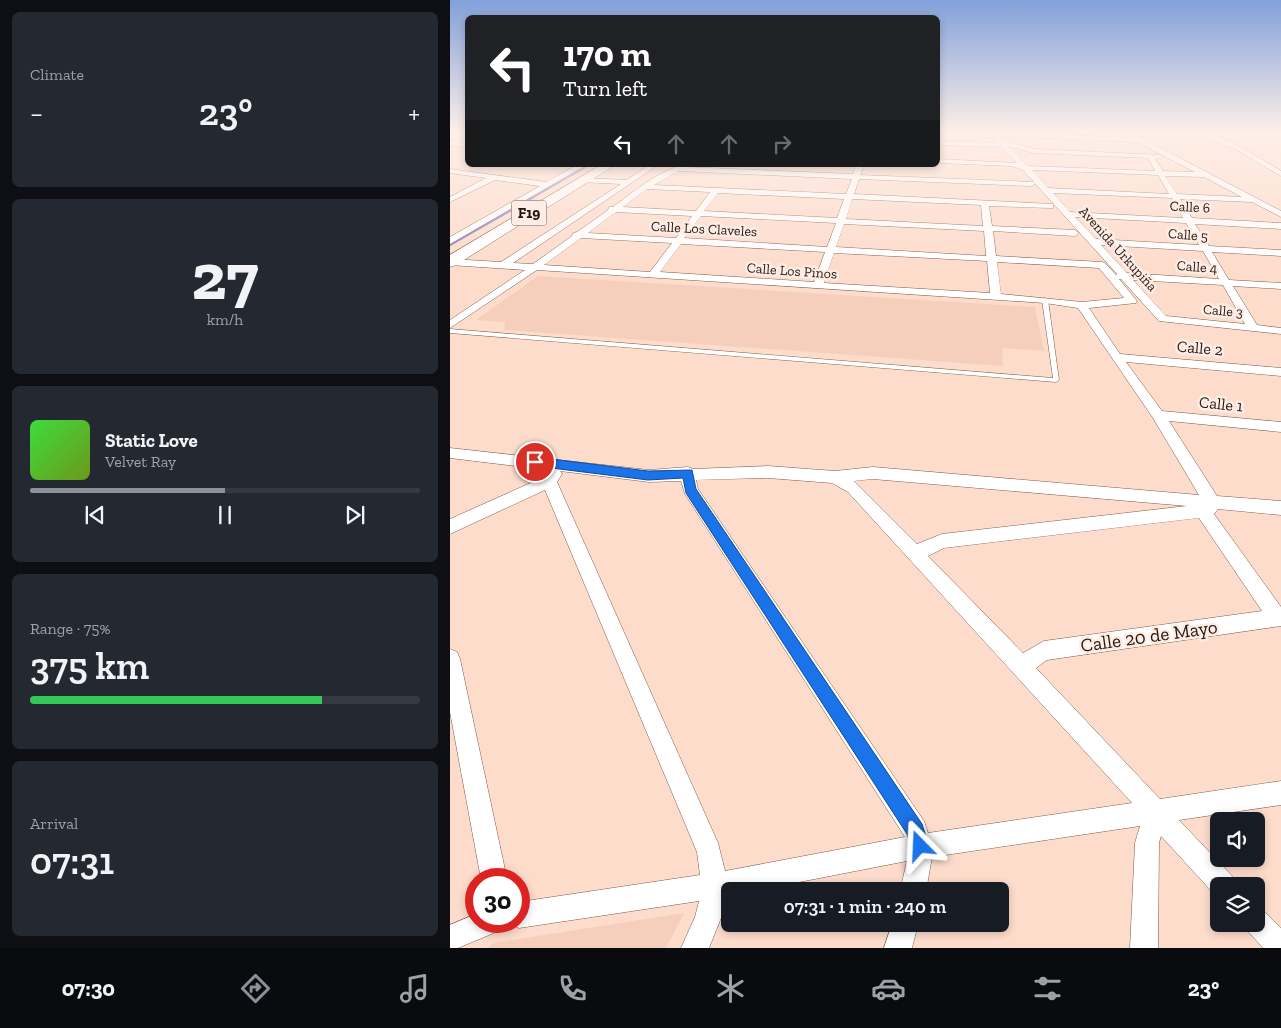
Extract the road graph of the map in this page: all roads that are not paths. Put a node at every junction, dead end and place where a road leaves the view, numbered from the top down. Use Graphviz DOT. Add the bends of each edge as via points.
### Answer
graph roads {
  1 [pos="481,175"];
  2 [pos="565,175"];
  3 [pos="582,175"];
  4 [pos="592,175"];
  5 [pos="638,175"];
  6 [pos="665,175"];
  7 [pos="708,175"];
  8 [pos="781,175"];
  9 [pos="1023,175"];
  10 [pos="1032,175"];
  11 [pos="1161,175"];
  12 [pos="1209,175"];
  13 [pos="494,177"];
  14 [pos="855,177"];
  15 [pos="584,180"];
  16 [pos="627,182"];
  17 [pos="1031,184"];
  18 [pos="548,185"];
  19 [pos="647,185"];
  20 [pos="930,187"];
  21 [pos="1045,190"];
  22 [pos="716,191"];
  23 [pos="770,194"];
  24 [pos="848,198"];
  25 [pos="1175,198"];
  26 [pos="450,200"];
  27 [pos="1254,200"];
  28 [pos="986,204"];
  29 [pos="1050,206"];
  30 [pos="612,209"];
  31 [pos="699,214"];
  32 [pos="1068,214"];
  33 [pos="1281,214"];
  34 [pos="1190,221"];
  35 [pos="840,222"];
  36 [pos="1281,226"];
  37 [pos="988,229"];
  38 [pos="1075,233"];
  39 [pos="576,235"];
  40 [pos="450,241"];
  41 [pos="678,241"];
  42 [pos="1093,242"];
  43 [pos="830,250"];
  44 [pos="1208,250"];
  45 [pos="1281,253"];
  46 [pos="450,254"];
  47 [pos="991,259"];
  48 [pos="450,262"];
  49 [pos="1102,264"];
  50 [pos="504,265"];
  51 [pos="534,268"];
  52 [pos="652,276"];
  53 [pos="1125,276"];
  54 [pos="1112,277"];
  55 [pos="1227,283"];
  56 [pos="818,286"];
  57 [pos="1281,286"];
  58 [pos="996,297"];
  59 [pos="1045,300"];
  60 [pos="1082,304"];
  61 [pos="1163,319"];
  62 [pos="450,325"];
  63 [pos="1254,329"];
  64 [pos="450,330"];
  65 [pos="1281,330"];
  66 [pos="1116,357"];
  67 [pos="1281,372"];
  68 [pos="1158,415"];
  69 [pos="1281,428"];
  70 [pos="450,453"];
  71 [pos="556,473"];
  72 [pos="688,473"];
  73 [pos="835,477"];
  74 [pos="1207,506"];
  75 [pos="1281,508"];
  76 [pos="450,527"];
  77 [pos="914,554"];
  78 [pos="1279,617"];
  79 [pos="450,659"];
  80 [pos="1021,666"];
  81 [pos="1281,792"];
  82 [pos="1156,812"];
  83 [pos="920,846"];
  84 [pos="492,868"];
  85 [pos="1216,877"];
  86 [pos="915,882"];
  87 [pos="715,886"];
  88 [pos="530,913"];
  89 [pos="1265,931"];
  90 [pos="465,932"];
  91 [pos="903,932"];
  92 [pos="450,938"];
  93 [pos="695,948"];
  94 [pos="898,948"];
  95 [pos="1144,948"];
  96 [pos="1281,948"];
  1 -- 13 [label="street"];
  2 -- 18 [label="street"];
  3 -- 46 [label="highway, F19"];
  4 -- 15 [label="highway, F19"];
  5 -- 16 [label="street"];
  6 -- 19 [label="street"];
  7 -- 23 [label="street"];
  8 -- 23 [label="street"];
  9 -- 17 [label="street"];
  10 -- 21 [label="street, Avenida Urkupiña"];
  11 -- 25 [label="street"];
  12 -- 27 [label="street"];
  13 -- 18 [label="street"];
  13 -- 26 [label="street"];
  14 -- 20 [label="street"];
  14 -- 23 [label="street"];
  14 -- 24 [label="street"];
  15 -- 16 [label="street"];
  15 -- 48 [label="highway, F19"];
  16 -- 19 [label="street"];
  16 -- 50 [label="street"];
  17 -- 20 [label="street"];
  17 -- 29 [label="street"];
  18 -- 40 [label="street"];
  19 -- 22 [label="street"];
  19 -- 30 [label="street"];
  20 -- 24 [label="street"];
  20 -- 28 [label="street"];
  21 -- 25 [label="street"];
  21 -- 32 [label="street, Avenida Urkupiña"];
  22 -- 23 [label="street"];
  22 -- 31 [label="street"];
  23 -- 24 [label="street"];
  23 -- 31 [label="street"];
  23 -- 35 [label="street"];
  24 -- 35 [label="street"];
  25 -- 27 [label="street"];
  25 -- 34 [label="street"];
  27 -- 33 [label="street"];
  28 -- 29 [label="street"];
  28 -- 37 [label="street"];
  29 -- 38 [label="street"];
  30 -- 31 [label="street"];
  30 -- 39 [label="street"];
  31 -- 41 [label="street"];
  32 -- 34 [label="street, Calle 6"];
  32 -- 42 [label="street, Avenida Urkupiña"];
  34 -- 36 [label="street, Calle 6"];
  34 -- 44 [label="street"];
  35 -- 37 [label="street"];
  35 -- 43 [label="street"];
  37 -- 38 [label="street"];
  37 -- 47 [label="street"];
  38 -- 49 [label="street"];
  39 -- 41 [label="street, Calle Los Claveles"];
  39 -- 51 [label="street"];
  41 -- 43 [label="street, Calle Los Claveles"];
  41 -- 52 [label="street"];
  42 -- 44 [label="street, Calle 5"];
  42 -- 53 [label="street, Avenida Urkupiña"];
  43 -- 47 [label="street, Calle Los Claveles"];
  43 -- 56 [label="street"];
  44 -- 45 [label="street, Calle 5"];
  44 -- 55 [label="street"];
  47 -- 49 [label="street, Calle Los Claveles"];
  47 -- 58 [label="street"];
  48 -- 50 [label="street, Calle Los Pinos"];
  49 -- 54 [label="street"];
  50 -- 51 [label="street, Calle Los Pinos"];
  51 -- 52 [label="street, Calle Los Pinos"];
  51 -- 62 [label="street"];
  52 -- 56 [label="street, Calle Los Pinos"];
  53 -- 54 [label="street, Calle 4"];
  53 -- 55 [label="street, Calle 4"];
  53 -- 61 [label="street, Avenida Urkupiña"];
  54 -- 60 [label="street, Calle Los Pinos" via="1132,301"];
  55 -- 57 [label="street, Calle 4"];
  55 -- 63 [label="street"];
  56 -- 58 [label="street, Calle Los Pinos"];
  58 -- 59 [label="street, Calle Los Pinos"];
  59 -- 60 [label="street, Calle Los Pinos"];
  59 -- 64 [label="lane" via="1056,380"];
  60 -- 66 [label="street"];
  61 -- 63 [label="street, Calle 3"];
  63 -- 65 [label="street, Calle 3"];
  66 -- 67 [label="street, Calle 2"];
  66 -- 68 [label="street"];
  68 -- 69 [label="street, Calle 1"];
  68 -- 74 [label="street"];
  70 -- 71 [label="street"];
  71 -- 72 [label="street" via="648,476"];
  71 -- 76 [label="street"];
  71 -- 87 [label="street" via="710,852"];
  72 -- 73 [label="street" via="768,472"];
  72 -- 83 [label="street" via="690,490 915,830"];
  73 -- 74 [label="street" via="874,473"];
  73 -- 77 [label="street" via="853,488"];
  74 -- 75 [label="street"];
  74 -- 77 [label="street" via="942,541"];
  74 -- 78 [label="street"];
  77 -- 80 [label="street"];
  78 -- 80 [label="street, Calle 20 de Mayo" via="1044,651"];
  79 -- 84 [label="street"];
  80 -- 82 [label="street"];
  81 -- 82 [label="street"];
  82 -- 83 [label="street"];
  82 -- 85 [label="street"];
  82 -- 95 [label="street" via="1147,843"];
  83 -- 86 [label="street" via="921,862"];
  83 -- 87 [label="street"];
  87 -- 88 [label="street"];
  87 -- 93 [label="street" via="708,918"];
  89 -- 96 [label="street"];
  90 -- 92 [label="street"];
  91 -- 94 [label="street"];
}
